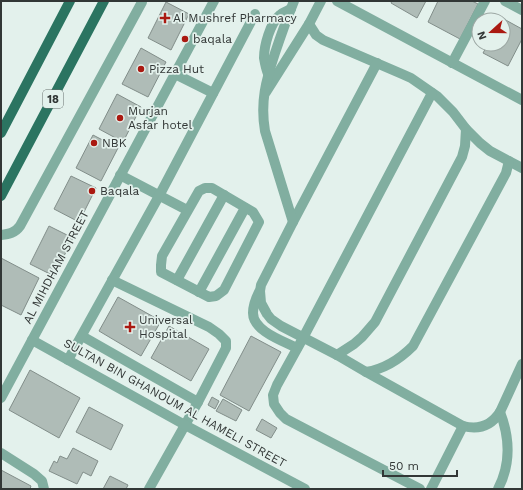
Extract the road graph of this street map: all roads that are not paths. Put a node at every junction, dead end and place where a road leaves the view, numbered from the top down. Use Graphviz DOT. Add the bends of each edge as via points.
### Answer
graph roads {
  1 [pos="70,1"];
  2 [pos="104,1"];
  3 [pos="142,1"];
  4 [pos="214,1"];
  5 [pos="321,1"];
  6 [pos="337,1"];
  7 [pos="485,1"];
  8 [pos="505,1"];
  9 [pos="293,5"];
  10 [pos="522,10"];
  11 [pos="255,14"];
  12 [pos="309,24"];
  13 [pos="377,63"];
  14 [pos="452,63"];
  15 [pos="175,74"];
  16 [pos="212,93"];
  17 [pos="432,93"];
  18 [pos="263,97"];
  19 [pos="522,100"];
  20 [pos="466,129"];
  21 [pos="1,133"];
  22 [pos="509,161"];
  23 [pos="522,168"];
  24 [pos="120,175"];
  25 [pos="224,195"];
  26 [pos="1,196"];
  27 [pos="159,196"];
  28 [pos="245,208"];
  29 [pos="187,210"];
  30 [pos="292,222"];
  31 [pos="1,235"];
  32 [pos="112,280"];
  33 [pos="177,280"];
  34 [pos="261,285"];
  35 [pos="199,292"];
  36 [pos="82,336"];
  37 [pos="303,338"];
  38 [pos="32,340"];
  39 [pos="297,348"];
  40 [pos="337,355"];
  41 [pos="68,360"];
  42 [pos="522,364"];
  43 [pos="366,372"];
  44 [pos="1,398"];
  45 [pos="198,402"];
  46 [pos="500,412"];
  47 [pos="185,426"];
  48 [pos="463,426"];
  49 [pos="1,453"];
  50 [pos="299,488"];
  51 [pos="44,489"];
  52 [pos="149,489"];
  53 [pos="420,489"];
  54 [pos="432,489"];
  55 [pos="498,489"];
  1 -- 21 [label="main road, 18"];
  2 -- 26 [label="main road, 18"];
  3 -- 31 [label="street" via="20,226 11,234"];
  4 -- 15 [label="street, AL MIHDHAM STREET"];
  5 -- 12 [label="street"];
  6 -- 14 [label="street"];
  7 -- 14 [label="street"];
  8 -- 10 [label="street"];
  9 -- 18 [label="street" via="277,17 268,38 264,52 268,74"];
  11 -- 16 [label="street"];
  12 -- 13 [label="street" via="323,40"];
  12 -- 18 [label="street"];
  13 -- 17 [label="street" via="411,78"];
  13 -- 30 [label="street"];
  14 -- 19 [label="street"];
  15 -- 16 [label="street"];
  15 -- 24 [label="street, AL MIHDHAM STREET"];
  16 -- 27 [label="street"];
  17 -- 20 [label="street" via="453,112"];
  17 -- 37 [label="street"];
  18 -- 30 [label="street" via="264,131"];
  20 -- 22 [label="street" via="490,151"];
  20 -- 40 [label="street" via="462,157 375,322 354,344"];
  22 -- 23 [label="street"];
  22 -- 43 [label="street" via="506,173 413,346 391,364"];
  24 -- 27 [label="street"];
  24 -- 38 [label="street, AL MIHDHAM STREET"];
  25 -- 28 [label="street"];
  25 -- 29 [label="street" via="212,188 205,188 199,191"];
  25 -- 33 [label="street"];
  27 -- 29 [label="street"];
  27 -- 32 [label="street"];
  28 -- 35 [label="street"];
  28 -- 35 [label="street" via="253,212 259,222 224,290 216,296 209,297"];
  29 -- 33 [label="street" via="162,256 160,265 162,272"];
  30 -- 34 [label="street"];
  32 -- 36 [label="street"];
  32 -- 45 [label="street" via="209,327 226,341 226,348"];
  33 -- 35 [label="street"];
  34 -- 37 [label="street" via="261,303 267,314 275,323"];
  34 -- 39 [label="street" via="253,308 257,326"];
  36 -- 41 [label="street"];
  36 -- 45 [label="street"];
  37 -- 39 [label="street"];
  37 -- 40 [label="street"];
  38 -- 41 [label="street, SULTAN BIN GHANOUM AL HAMELI STREET"];
  38 -- 44 [label="street, AL MIHDHAM STREET"];
  39 -- 53 [label="street" via="273,395 274,404 280,413 286,419"];
  40 -- 43 [label="street"];
  41 -- 47 [label="street, SULTAN BIN GHANOUM AL HAMELI STREET"];
  42 -- 46 [label="street"];
  43 -- 48 [label="street"];
  45 -- 47 [label="street"];
  46 -- 48 [label="street" via="486,425 474,428"];
  46 -- 55 [label="street" via="507,433 508,456 504,477"];
  47 -- 50 [label="street, SULTAN BIN GHANOUM AL HAMELI STREET"];
  47 -- 52 [label="street"];
  48 -- 54 [label="street"];
  49 -- 51 [label="street" via="34,474 42,481"];
}
